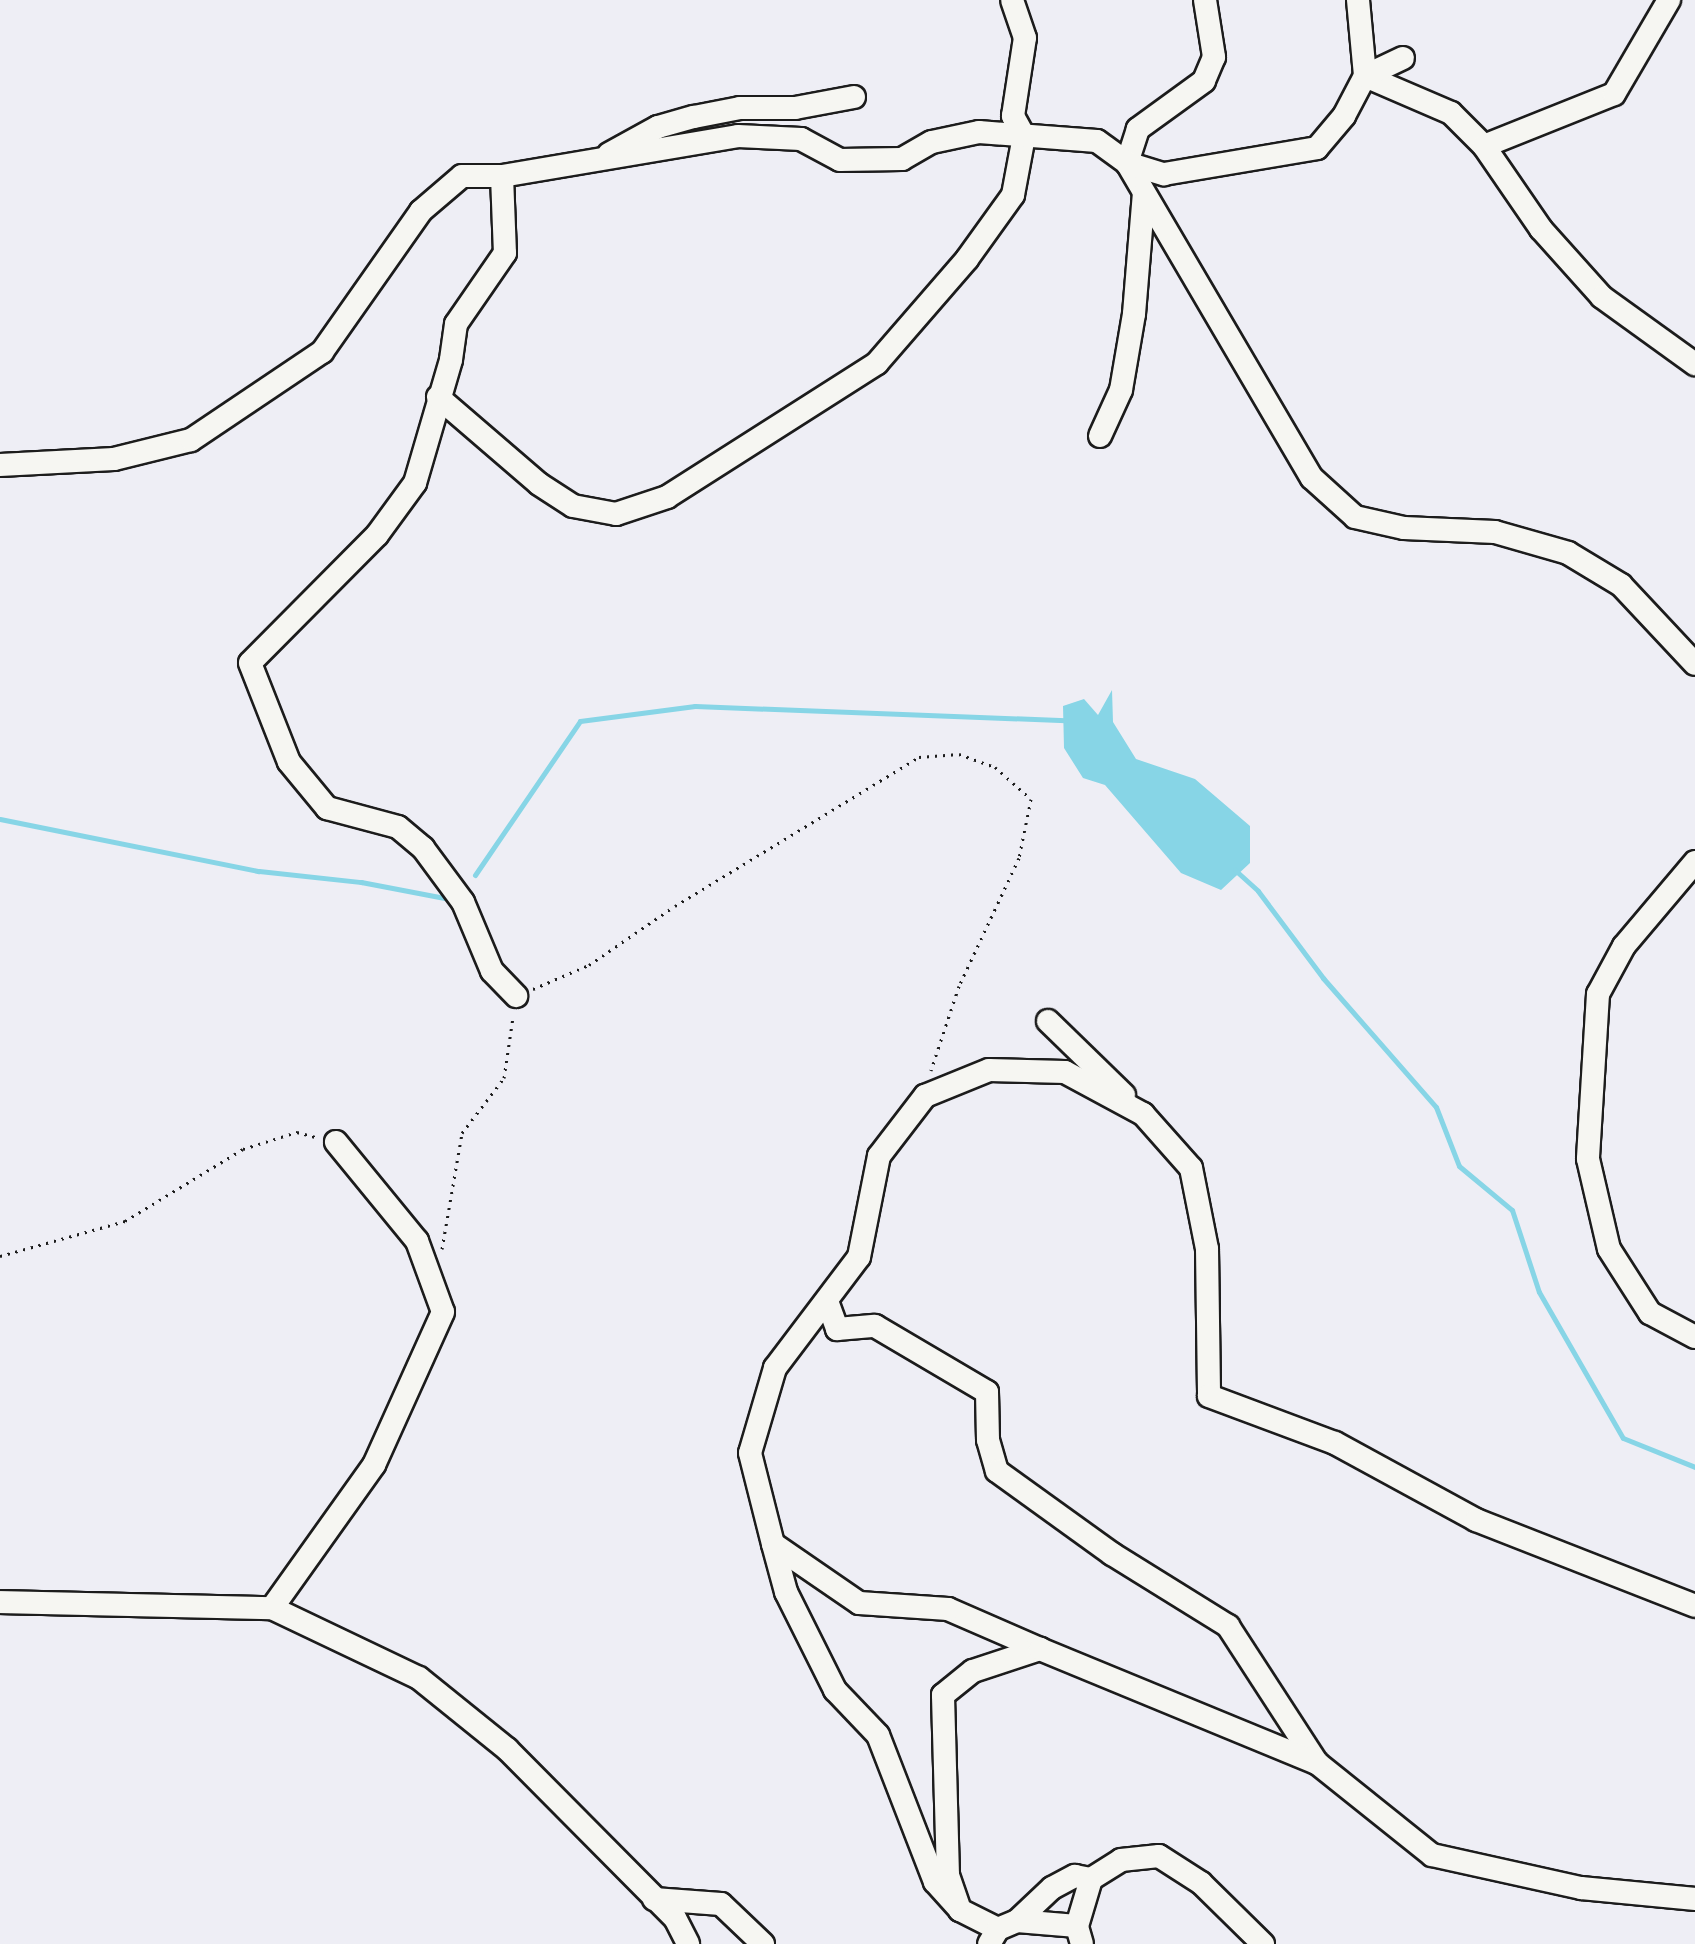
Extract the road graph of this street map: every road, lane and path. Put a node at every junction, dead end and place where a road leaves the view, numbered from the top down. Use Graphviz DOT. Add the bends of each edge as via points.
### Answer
graph roads {
  1 [pos="1012,0"];
  2 [pos="1205,0"];
  3 [pos="1358,0"];
  4 [pos="1669,0"];
  5 [pos="1403,58"];
  6 [pos="1365,76"];
  7 [pos="854,97"];
  8 [pos="1024,136"];
  9 [pos="1484,146"];
  10 [pos="591,163"];
  11 [pos="1127,163"];
  12 [pos="502,176"];
  13 [pos="1144,193"];
  14 [pos="1695,364"];
  15 [pos="438,397"];
  16 [pos="1100,436"];
  17 [pos="0,465"];
  18 [pos="1695,664"];
  19 [pos="1695,862"];
  20 [pos="516,996"];
  21 [pos="1048,1021"];
  22 [pos="921,1102"];
  23 [pos="1143,1114"];
  24 [pos="336,1142"];
  25 [pos="441,1252"];
  26 [pos="0,1256"];
  27 [pos="827,1301"];
  28 [pos="1695,1337"];
  29 [pos="773,1544"];
  30 [pos="0,1602"];
  31 [pos="1695,1606"];
  32 [pos="272,1608"];
  33 [pos="1040,1649"];
  34 [pos="1317,1763"];
  35 [pos="1091,1879"];
  36 [pos="654,1899"];
  37 [pos="1695,1899"];
  38 [pos="960,1910"];
  39 [pos="1002,1932"];
  40 [pos="1079,1935"];
  41 [pos="688,1944"];
  42 [pos="763,1944"];
  43 [pos="1263,1944"];
  1 -- 8 [label="street" via="1025,38 1013,116"];
  2 -- 11 [label="street" via="1214,57 1204,81 1138,129"];
  3 -- 6 [label="street"];
  4 -- 9 [label="street" via="1614,94"];
  5 -- 6 [label="street"];
  6 -- 9 [label="street" via="1451,113"];
  6 -- 11 [label="street" via="1344,116 1317,148 1164,174"];
  7 -- 10 [label="street" via="694,117 658,127"];
  8 -- 10 [label="street" via="979,132 932,142 902,159 840,160 801,139 738,136"];
  8 -- 11 [label="street" via="1097,141"];
  8 -- 15 [label="street" via="1013,195 967,259 877,363 667,497 616,514 573,506 483,440"];
  9 -- 14 [label="street" via="1541,229 1602,297"];
  10 -- 12 [label="street"];
  11 -- 13 [label="street"];
  12 -- 15 [label="street" via="505,253 456,324"];
  12 -- 17 [label="street" via="462,176 421,211 322,352 191,440 114,459"];
  13 -- 16 [label="street" via="1124,375"];
  13 -- 18 [label="street" via="1312,478 1355,517 1404,528 1495,532 1568,553 1621,585"];
  15 -- 20 [label="street" via="415,483 377,535 250,663 289,762 327,808 398,827 423,848 463,902 492,971"];
  19 -- 28 [label="street" via="1624,946 1598,994 1588,1159 1609,1249 1650,1313"];
  20 -- 22 [label="path" via="589,965 675,906 919,757 959,754 995,767 1031,799 1019,858 959,986"];
  20 -- 25 [label="path" via="504,1078 462,1133"];
  21 -- 23 [label="street"];
  22 -- 23 [label="street" via="989,1070 1065,1072"];
  22 -- 27 [label="street" via="879,1156 859,1257"];
  23 -- 31 [label="street" via="1191,1168 1207,1249 1209,1396 1335,1443 1476,1520"];
  24 -- 26 [label="path" via="297,1132 243,1149 125,1221"];
  24 -- 32 [label="street" via="417,1241 443,1312 374,1465"];
  27 -- 29 [label="street" via="775,1368 750,1453"];
  27 -- 34 [label="street" via="837,1329 875,1326 987,1392 988,1440 997,1471 1112,1554 1228,1626"];
  29 -- 33 [label="street" via="859,1603 948,1609"];
  29 -- 38 [label="street" via="786,1592 808,1640 835,1690 878,1735 935,1882"];
  30 -- 32 [label="street"];
  32 -- 36 [label="street" via="419,1678 507,1749"];
  33 -- 34 [label="street"];
  33 -- 38 [label="street" via="973,1671 943,1695 948,1875"];
  34 -- 37 [label="street" via="1432,1855 1581,1888"];
  35 -- 39 [label="street" via="1075,1876 1052,1888"];
  35 -- 40 [label="street"];
  35 -- 43 [label="street" via="1121,1860 1159,1856 1201,1883"];
  36 -- 41 [label="street" via="675,1918"];
  36 -- 42 [label="street" via="721,1904"];
  38 -- 39 [label="street"];
  39 -- 40 [label="street"];
}
